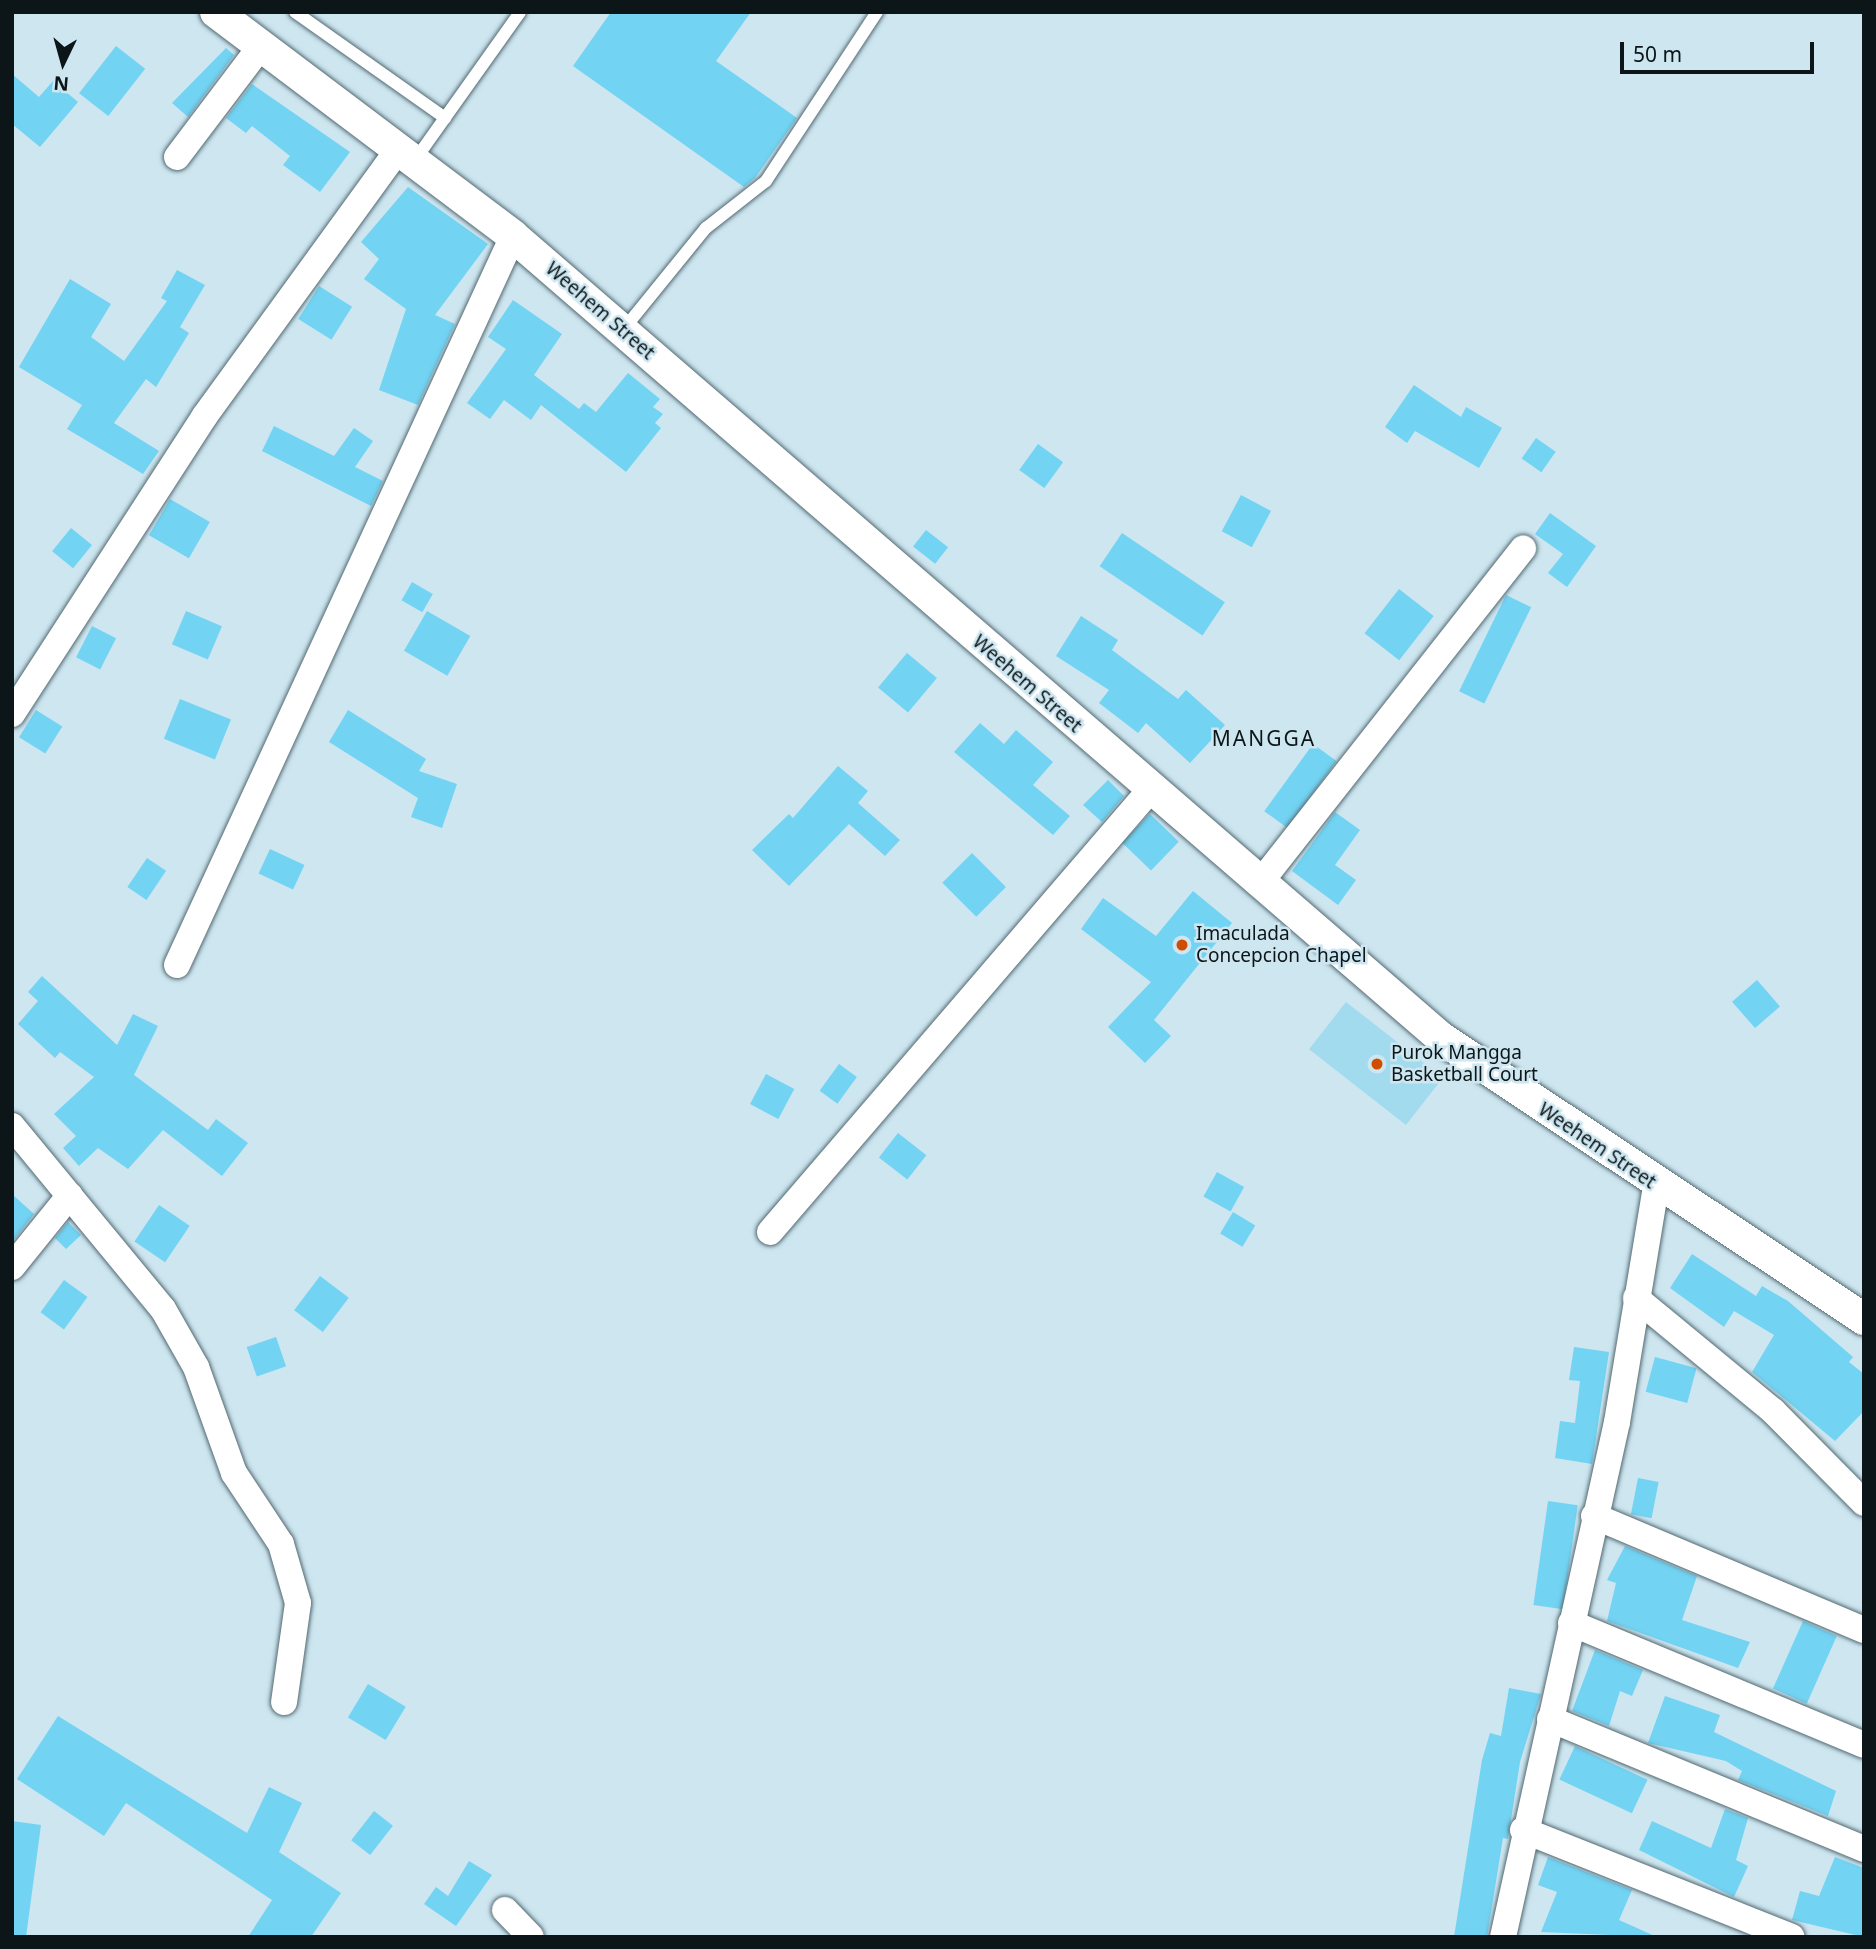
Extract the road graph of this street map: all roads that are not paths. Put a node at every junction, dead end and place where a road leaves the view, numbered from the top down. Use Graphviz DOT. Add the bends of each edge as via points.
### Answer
graph roads {
  1 [pos="216,12"];
  2 [pos="295,12"];
  3 [pos="520,12"];
  4 [pos="877,12"];
  5 [pos="261,46"];
  6 [pos="446,118"];
  7 [pos="407,155"];
  8 [pos="177,157"];
  9 [pos="513,236"];
  10 [pos="623,331"];
  11 [pos="1523,548"];
  12 [pos="12,714"];
  13 [pos="1150,790"];
  14 [pos="1259,884"];
  15 [pos="177,964"];
  16 [pos="12,1126"];
  17 [pos="1656,1186"];
  18 [pos="70,1195"];
  19 [pos="770,1232"];
  20 [pos="12,1267"];
  21 [pos="1636,1298"];
  22 [pos="1864,1319"];
  23 [pos="1864,1503"];
  24 [pos="1594,1516"];
  25 [pos="1571,1623"];
  26 [pos="1864,1630"];
  27 [pos="284,1702"];
  28 [pos="1550,1719"];
  29 [pos="1864,1745"];
  30 [pos="1523,1830"];
  31 [pos="1864,1849"];
  32 [pos="505,1910"];
  33 [pos="1512,1934"];
  34 [pos="531,1937"];
  35 [pos="1792,1937"];
  1 -- 5 [label="street, Weehem Street"];
  2 -- 6 [label="lane"];
  3 -- 6 [label="lane"];
  4 -- 10 [label="lane" via="766,181 706,228"];
  5 -- 7 [label="street, Weehem Street"];
  5 -- 8 [label="street"];
  6 -- 7 [label="lane"];
  7 -- 9 [label="street, Weehem Street"];
  7 -- 12 [label="street" via="204,417"];
  9 -- 10 [label="street, Weehem Street"];
  9 -- 15 [label="street"];
  10 -- 13 [label="street, Weehem Street"];
  11 -- 14 [label="street"];
  13 -- 14 [label="street, Weehem Street"];
  13 -- 19 [label="street"];
  14 -- 17 [label="street, Weehem Street" via="1441,1038"];
  16 -- 18 [label="street"];
  17 -- 21 [label="street"];
  17 -- 22 [label="street, Weehem Street" via="1810,1278"];
  18 -- 20 [label="street"];
  18 -- 27 [label="street" via="173,1324 196,1367 234,1473 281,1544 298,1603"];
  21 -- 23 [label="street" via="1773,1411"];
  21 -- 24 [label="street"];
  24 -- 25 [label="street"];
  24 -- 26 [label="street"];
  25 -- 28 [label="street"];
  25 -- 29 [label="street"];
  28 -- 30 [label="street"];
  28 -- 31 [label="street"];
  30 -- 33 [label="street"];
  30 -- 35 [label="street"];
  32 -- 34 [label="street"];
}
